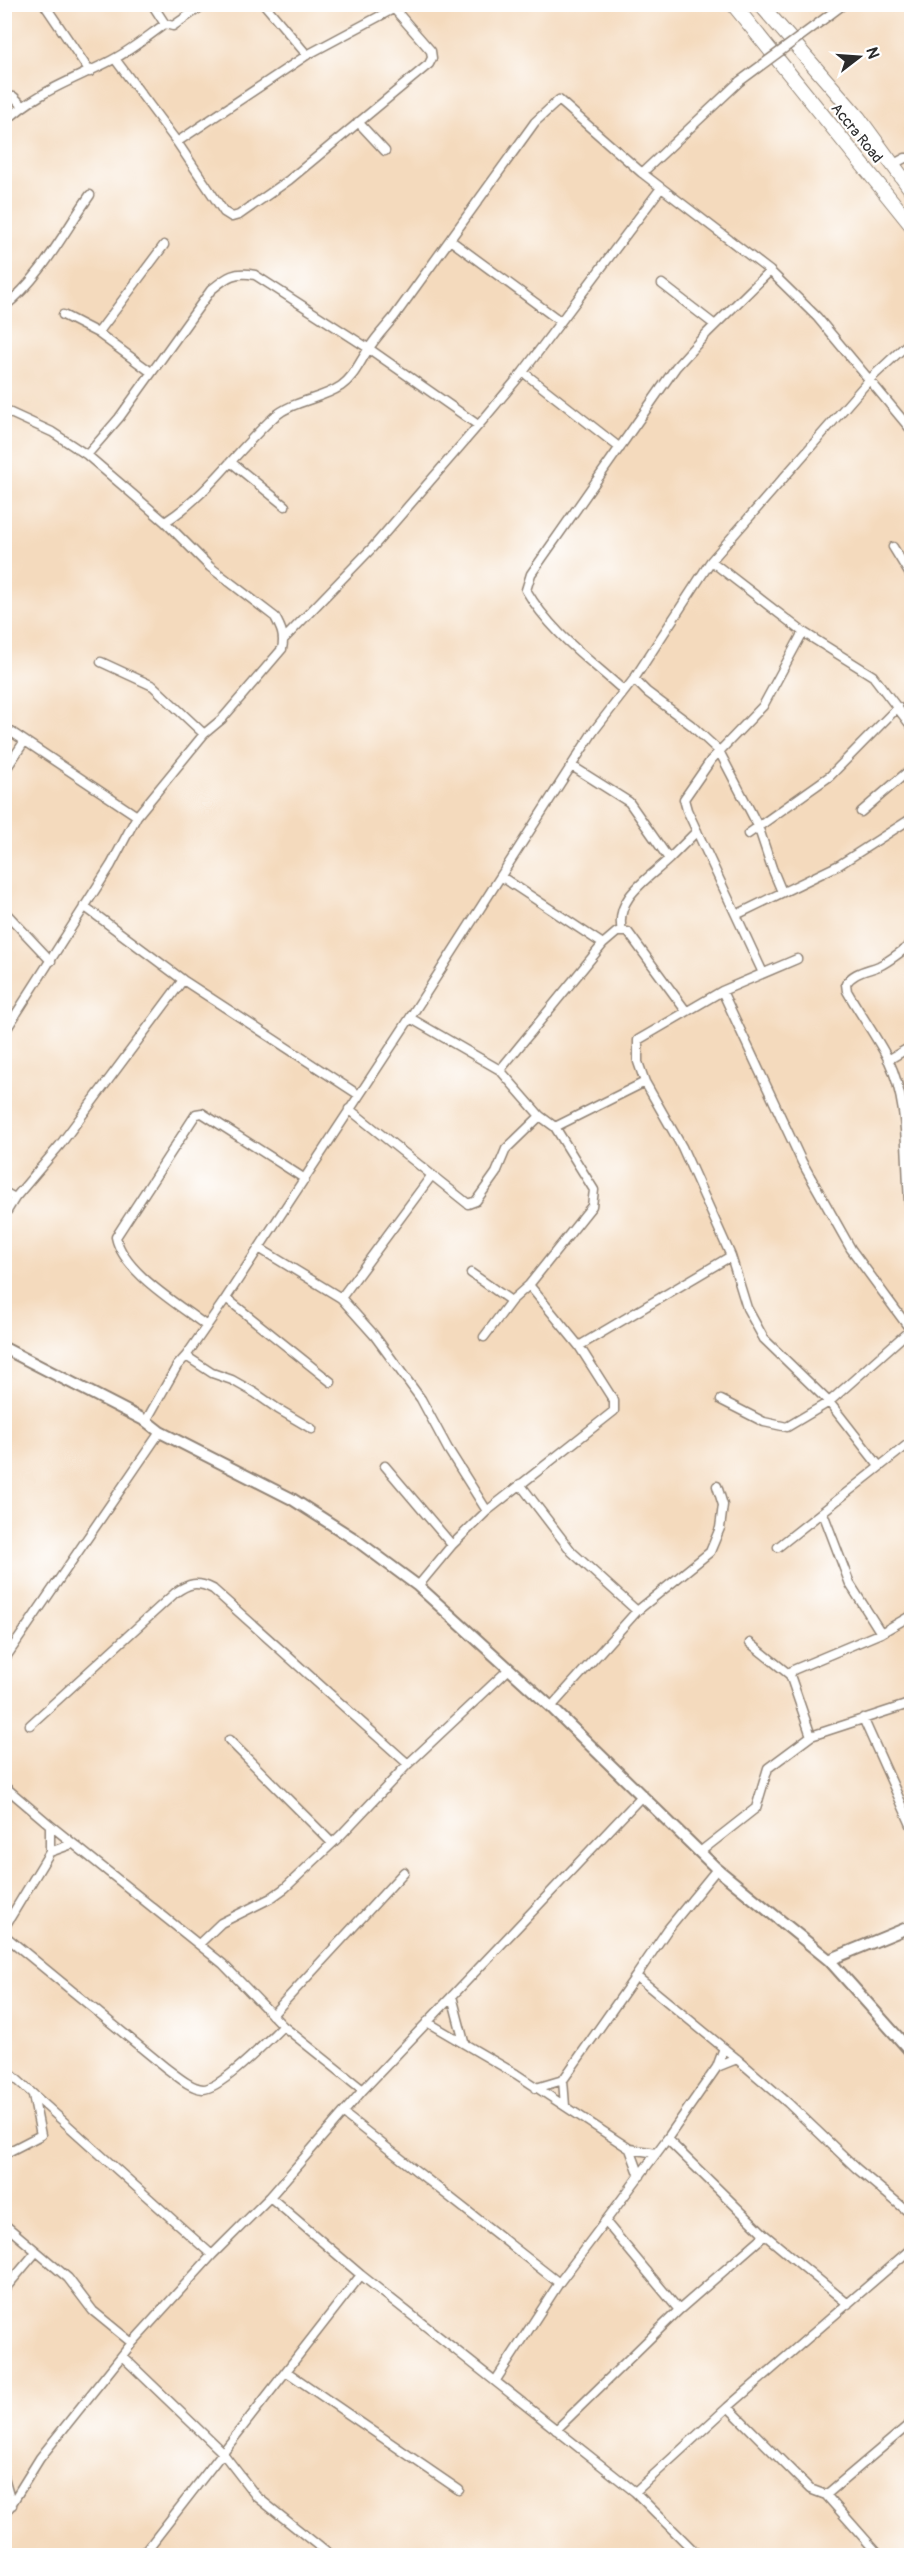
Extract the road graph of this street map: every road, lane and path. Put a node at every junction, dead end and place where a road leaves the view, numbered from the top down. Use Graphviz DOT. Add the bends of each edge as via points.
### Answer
graph roads {
  1 [pos="44,4"];
  2 [pos="152,4"];
  3 [pos="205,4"];
  4 [pos="264,4"];
  5 [pos="733,4"];
  6 [pos="760,4"];
  7 [pos="844,4"];
  8 [pos="392,7"];
  9 [pos="165,24"];
  10 [pos="307,55"];
  11 [pos="115,59"];
  12 [pos="90,72"];
  13 [pos="4,96"];
  14 [pos="22,105"];
  15 [pos="358,122"];
  16 [pos="4,123"];
  17 [pos="177,142"];
  18 [pos="385,151"];
  19 [pos="912,158"];
  20 [pos="892,165"];
  21 [pos="642,173"];
  22 [pos="661,188"];
  23 [pos="912,191"];
  24 [pos="90,195"];
  25 [pos="912,226"];
  26 [pos="450,240"];
  27 [pos="164,245"];
  28 [pos="770,271"];
  29 [pos="662,284"];
  30 [pos="4,307"];
  31 [pos="63,315"];
  32 [pos="560,321"];
  33 [pos="715,325"];
  34 [pos="98,333"];
  35 [pos="912,340"];
  36 [pos="368,348"];
  37 [pos="151,372"];
  38 [pos="523,372"];
  39 [pos="870,379"];
  40 [pos="4,410"];
  41 [pos="478,425"];
  42 [pos="912,431"];
  43 [pos="621,448"];
  44 [pos="87,455"];
  45 [pos="232,463"];
  46 [pos="285,506"];
  47 [pos="165,522"];
  48 [pos="893,547"];
  49 [pos="711,561"];
  50 [pos="912,578"];
  51 [pos="803,633"];
  52 [pos="284,639"];
  53 [pos="101,662"];
  54 [pos="634,679"];
  55 [pos="624,692"];
  56 [pos="898,707"];
  57 [pos="4,727"];
  58 [pos="912,727"];
  59 [pos="204,734"];
  60 [pos="24,742"];
  61 [pos="719,752"];
  62 [pos="572,766"];
  63 [pos="912,768"];
  64 [pos="4,772"];
  65 [pos="861,812"];
  66 [pos="137,816"];
  67 [pos="912,818"];
  68 [pos="758,826"];
  69 [pos="697,831"];
  70 [pos="748,834"];
  71 [pos="669,859"];
  72 [pos="502,877"];
  73 [pos="782,892"];
  74 [pos="84,906"];
  75 [pos="4,911"];
  76 [pos="736,915"];
  77 [pos="622,931"];
  78 [pos="603,944"];
  79 [pos="912,944"];
  80 [pos="797,959"];
  81 [pos="51,961"];
  82 [pos="763,973"];
  83 [pos="183,980"];
  84 [pos="722,991"];
  85 [pos="686,1011"];
  86 [pos="410,1018"];
  87 [pos="4,1033"];
  88 [pos="912,1046"];
  89 [pos="888,1060"];
  90 [pos="500,1070"];
  91 [pos="645,1082"];
  92 [pos="359,1095"];
  93 [pos="349,1109"];
  94 [pos="540,1116"];
  95 [pos="555,1127"];
  96 [pos="432,1175"];
  97 [pos="304,1179"];
  98 [pos="4,1192"];
  99 [pos="15,1198"];
  100 [pos="4,1216"];
  101 [pos="912,1228"];
  102 [pos="259,1248"];
  103 [pos="731,1256"];
  104 [pos="471,1273"];
  105 [pos="529,1285"];
  106 [pos="226,1298"];
  107 [pos="341,1298"];
  108 [pos="511,1301"];
  109 [pos="205,1325"];
  110 [pos="911,1331"];
  111 [pos="484,1337"];
  112 [pos="579,1346"];
  113 [pos="4,1348"];
  114 [pos="186,1356"];
  115 [pos="331,1382"];
  116 [pos="721,1400"];
  117 [pos="829,1402"];
  118 [pos="146,1420"];
  119 [pos="312,1429"];
  120 [pos="160,1432"];
  121 [pos="912,1441"];
  122 [pos="384,1466"];
  123 [pos="879,1466"];
  124 [pos="520,1484"];
  125 [pos="717,1486"];
  126 [pos="487,1511"];
  127 [pos="823,1513"];
  128 [pos="452,1545"];
  129 [pos="778,1547"];
  130 [pos="418,1586"];
  131 [pos="637,1611"];
  132 [pos="912,1615"];
  133 [pos="881,1633"];
  134 [pos="750,1643"];
  135 [pos="4,1660"];
  136 [pos="508,1670"];
  137 [pos="790,1675"];
  138 [pos="912,1702"];
  139 [pos="551,1707"];
  140 [pos="863,1718"];
  141 [pos="30,1725"];
  142 [pos="811,1736"];
  143 [pos="230,1740"];
  144 [pos="408,1764"];
  145 [pos="4,1786"];
  146 [pos="641,1797"];
  147 [pos="50,1825"];
  148 [pos="912,1827"];
  149 [pos="332,1843"];
  150 [pos="72,1844"];
  151 [pos="50,1852"];
  152 [pos="700,1852"];
  153 [pos="717,1869"];
  154 [pos="404,1872"];
  155 [pos="912,1926"];
  156 [pos="4,1928"];
  157 [pos="4,1935"];
  158 [pos="199,1944"];
  159 [pos="829,1960"];
  160 [pos="636,1976"];
  161 [pos="452,1996"];
  162 [pos="272,2015"];
  163 [pos="427,2022"];
  164 [pos="283,2026"];
  165 [pos="464,2043"];
  166 [pos="724,2048"];
  167 [pos="912,2053"];
  168 [pos="737,2059"];
  169 [pos="717,2067"];
  170 [pos="4,2068"];
  171 [pos="563,2080"];
  172 [pos="536,2088"];
  173 [pos="363,2090"];
  174 [pos="33,2094"];
  175 [pos="565,2106"];
  176 [pos="344,2114"];
  177 [pos="667,2139"];
  178 [pos="630,2149"];
  179 [pos="656,2153"];
  180 [pos="4,2154"];
  181 [pos="640,2176"];
  182 [pos="270,2197"];
  183 [pos="912,2215"];
  184 [pos="605,2221"];
  185 [pos="4,2224"];
  186 [pos="765,2235"];
  187 [pos="912,2248"];
  188 [pos="36,2252"];
  189 [pos="212,2255"];
  190 [pos="361,2275"];
  191 [pos="559,2283"];
  192 [pos="4,2290"];
  193 [pos="848,2304"];
  194 [pos="679,2310"];
  195 [pos="132,2343"];
  196 [pos="122,2356"];
  197 [pos="287,2372"];
  198 [pos="496,2380"];
  199 [pos="728,2408"];
  200 [pos="910,2425"];
  201 [pos="556,2430"];
  202 [pos="222,2452"];
  203 [pos="4,2476"];
  204 [pos="459,2490"];
  205 [pos="635,2492"];
  206 [pos="826,2495"];
  207 [pos="12,2505"];
  208 [pos="4,2516"];
  209 [pos="142,2556"];
  210 [pos="332,2556"];
  211 [pos="699,2556"];
  212 [pos="880,2556"];
  1 -- 12 [label="street"];
  2 -- 9 [label="street"];
  3 -- 9 [label="street" via="173,26"];
  4 -- 10 [label="street"];
  5 -- 25 [label="highway, Accra Road"];
  6 -- 20 [label="highway, Accra Road" via="858,117"];
  7 -- 21 [label="street, bridge" via="740,81"];
  8 -- 10 [label="street"];
  8 -- 15 [label="street" via="431,51 432,58"];
  9 -- 11 [label="street"];
  10 -- 17 [label="street"];
  11 -- 12 [label="street"];
  11 -- 17 [label="street"];
  12 -- 14 [label="street"];
  13 -- 14 [label="street" via="14,97"];
  14 -- 16 [label="street"];
  15 -- 17 [label="street" via="289,180 232,217 224,212"];
  15 -- 18 [label="street"];
  19 -- 20 [label="street"];
  20 -- 23 [label="highway, Accra Road"];
  21 -- 22 [label="street"];
  21 -- 26 [label="street" via="559,100 535,122"];
  22 -- 28 [label="street"];
  22 -- 32 [label="street"];
  24 -- 30 [label="street" via="30,282"];
  26 -- 32 [label="street"];
  26 -- 36 [label="street"];
  27 -- 34 [label="street"];
  28 -- 33 [label="street"];
  28 -- 39 [label="street" via="817,317"];
  29 -- 33 [label="street"];
  31 -- 34 [label="street"];
  32 -- 38 [label="street"];
  33 -- 43 [label="street" via="676,367"];
  34 -- 37 [label="street"];
  35 -- 39 [label="street"];
  36 -- 37 [label="street" via="255,275 239,272 211,290"];
  36 -- 41 [label="street"];
  36 -- 45 [label="street" via="356,373 342,385 324,396 297,402 276,415"];
  37 -- 44 [label="street"];
  38 -- 41 [label="street"];
  38 -- 43 [label="street"];
  39 -- 42 [label="street"];
  39 -- 49 [label="street"];
  40 -- 44 [label="street" via="52,432"];
  41 -- 52 [label="street" via="372,548"];
  43 -- 55 [label="street" via="531,574 526,590 572,648"];
  44 -- 47 [label="street"];
  45 -- 46 [label="street"];
  45 -- 47 [label="street" via="186,508"];
  47 -- 52 [label="street" via="210,567 275,617"];
  48 -- 50 [label="street"];
  49 -- 51 [label="street"];
  49 -- 54 [label="street"];
  51 -- 56 [label="street" via="873,676"];
  51 -- 61 [label="street" via="763,706"];
  52 -- 59 [label="street" via="282,649 257,681"];
  53 -- 59 [label="street" via="153,686"];
  54 -- 55 [label="street"];
  54 -- 61 [label="street"];
  55 -- 62 [label="street"];
  56 -- 58 [label="street"];
  56 -- 68 [label="street" via="830,776"];
  57 -- 60 [label="street"];
  59 -- 66 [label="street"];
  60 -- 64 [label="street"];
  60 -- 66 [label="street"];
  61 -- 68 [label="street"];
  61 -- 69 [label="street" via="684,799"];
  62 -- 71 [label="street" via="628,802"];
  62 -- 72 [label="street"];
  63 -- 65 [label="street"];
  66 -- 74 [label="street"];
  67 -- 73 [label="street" via="839,865"];
  68 -- 70 [label="street"];
  68 -- 73 [label="street"];
  69 -- 71 [label="street"];
  69 -- 76 [label="street"];
  71 -- 77 [label="street" via="625,901 620,913"];
  72 -- 78 [label="street"];
  72 -- 86 [label="street"];
  73 -- 76 [label="street"];
  74 -- 81 [label="street"];
  74 -- 83 [label="street"];
  75 -- 81 [label="street"];
  76 -- 82 [label="street"];
  77 -- 78 [label="street"];
  77 -- 85 [label="street" via="628,932"];
  78 -- 90 [label="street"];
  79 -- 89 [label="street" via="846,984"];
  80 -- 82 [label="street"];
  81 -- 87 [label="street"];
  82 -- 84 [label="street"];
  83 -- 92 [label="street"];
  83 -- 99 [label="street" via="60,1145"];
  84 -- 85 [label="street"];
  84 -- 110 [label="street" via="802,1162 851,1249"];
  85 -- 91 [label="street" via="638,1040 638,1062"];
  86 -- 90 [label="street"];
  86 -- 92 [label="street"];
  88 -- 89 [label="street"];
  89 -- 101 [label="street" via="904,1122"];
  90 -- 94 [label="street"];
  91 -- 95 [label="street"];
  91 -- 103 [label="street" via="682,1147"];
  92 -- 93 [label="street"];
  93 -- 96 [label="street"];
  93 -- 97 [label="street"];
  94 -- 95 [label="street"];
  94 -- 96 [label="street" via="506,1149 498,1170 476,1201 461,1201"];
  95 -- 105 [label="street" via="594,1190 595,1198"];
  96 -- 107 [label="street"];
  97 -- 102 [label="street"];
  97 -- 109 [label="street" via="202,1113 196,1114 116,1238 119,1250 146,1280"];
  98 -- 99 [label="street"];
  99 -- 100 [label="street"];
  102 -- 106 [label="street"];
  102 -- 107 [label="street"];
  103 -- 112 [label="street"];
  103 -- 117 [label="street" via="747,1308 764,1339"];
  104 -- 108 [label="street"];
  105 -- 108 [label="street"];
  105 -- 112 [label="street"];
  106 -- 109 [label="street"];
  106 -- 115 [label="street"];
  107 -- 126 [label="street" via="421,1399"];
  108 -- 111 [label="street"];
  109 -- 114 [label="street"];
  110 -- 117 [label="street"];
  112 -- 124 [label="street" via="614,1401 614,1411"];
  113 -- 118 [label="street"];
  114 -- 118 [label="street"];
  114 -- 119 [label="street"];
  116 -- 117 [label="street" via="764,1422 787,1427"];
  117 -- 123 [label="street"];
  118 -- 120 [label="street"];
  120 -- 130 [label="street" via="292,1499"];
  120 -- 135 [label="street"];
  121 -- 123 [label="street"];
  122 -- 128 [label="street"];
  123 -- 127 [label="street"];
  124 -- 126 [label="street"];
  124 -- 131 [label="street" via="572,1552"];
  125 -- 131 [label="street" via="723,1505 720,1528 710,1552"];
  126 -- 128 [label="street"];
  127 -- 129 [label="street"];
  127 -- 133 [label="street" via="850,1584"];
  128 -- 130 [label="street"];
  130 -- 136 [label="street"];
  131 -- 139 [label="street"];
  132 -- 133 [label="street"];
  133 -- 137 [label="street" via="799,1666"];
  134 -- 137 [label="street"];
  136 -- 139 [label="street"];
  136 -- 144 [label="street"];
  137 -- 142 [label="street"];
  138 -- 140 [label="street"];
  139 -- 146 [label="street"];
  140 -- 142 [label="street"];
  140 -- 148 [label="street"];
  141 -- 144 [label="street" via="175,1593 189,1583 202,1583 274,1642"];
  142 -- 152 [label="street" via="768,1768 756,1808"];
  143 -- 149 [label="street"];
  144 -- 149 [label="street"];
  145 -- 147 [label="street"];
  146 -- 152 [label="street"];
  146 -- 161 [label="street"];
  147 -- 150 [label="street"];
  147 -- 151 [label="street"];
  149 -- 158 [label="street" via="272,1898 227,1919"];
  150 -- 151 [label="street"];
  150 -- 158 [label="street"];
  151 -- 156 [label="street"];
  152 -- 153 [label="street"];
  153 -- 159 [label="street"];
  153 -- 160 [label="street"];
  154 -- 162 [label="street"];
  155 -- 159 [label="street"];
  157 -- 164 [label="street" via="166,2068 201,2089 220,2083"];
  158 -- 162 [label="street"];
  159 -- 167 [label="street"];
  160 -- 166 [label="street"];
  160 -- 171 [label="street"];
  161 -- 163 [label="street"];
  161 -- 165 [label="street"];
  162 -- 164 [label="street"];
  163 -- 165 [label="street"];
  163 -- 173 [label="street"];
  164 -- 173 [label="street"];
  165 -- 172 [label="street"];
  166 -- 168 [label="street"];
  166 -- 169 [label="street"];
  168 -- 169 [label="street"];
  168 -- 183 [label="street"];
  169 -- 177 [label="street"];
  170 -- 174 [label="street"];
  171 -- 172 [label="street"];
  171 -- 175 [label="street"];
  172 -- 175 [label="street"];
  173 -- 176 [label="street"];
  174 -- 180 [label="street" via="41,2135"];
  174 -- 189 [label="street"];
  175 -- 178 [label="street"];
  176 -- 182 [label="street"];
  176 -- 191 [label="street"];
  177 -- 179 [label="street"];
  177 -- 186 [label="street"];
  178 -- 179 [label="street"];
  178 -- 181 [label="street"];
  179 -- 181 [label="street"];
  181 -- 184 [label="street"];
  182 -- 189 [label="street"];
  182 -- 190 [label="street"];
  184 -- 191 [label="street"];
  184 -- 194 [label="street"];
  185 -- 188 [label="street"];
  186 -- 193 [label="street"];
  186 -- 194 [label="street"];
  187 -- 193 [label="street"];
  188 -- 192 [label="street"];
  188 -- 195 [label="street" via="68,2278 93,2311"];
  189 -- 195 [label="street"];
  190 -- 197 [label="street"];
  190 -- 198 [label="street"];
  191 -- 198 [label="street"];
  193 -- 199 [label="street"];
  194 -- 201 [label="street"];
  195 -- 196 [label="street"];
  196 -- 202 [label="street"];
  196 -- 207 [label="street" via="40,2458"];
  197 -- 202 [label="street"];
  197 -- 204 [label="street"];
  198 -- 201 [label="street"];
  199 -- 205 [label="street"];
  199 -- 206 [label="street" via="803,2483"];
  200 -- 206 [label="street"];
  201 -- 205 [label="street"];
  202 -- 209 [label="street"];
  202 -- 210 [label="street" via="256,2496"];
  203 -- 207 [label="street"];
  205 -- 211 [label="street"];
  206 -- 212 [label="street"];
  207 -- 208 [label="street"];
}
